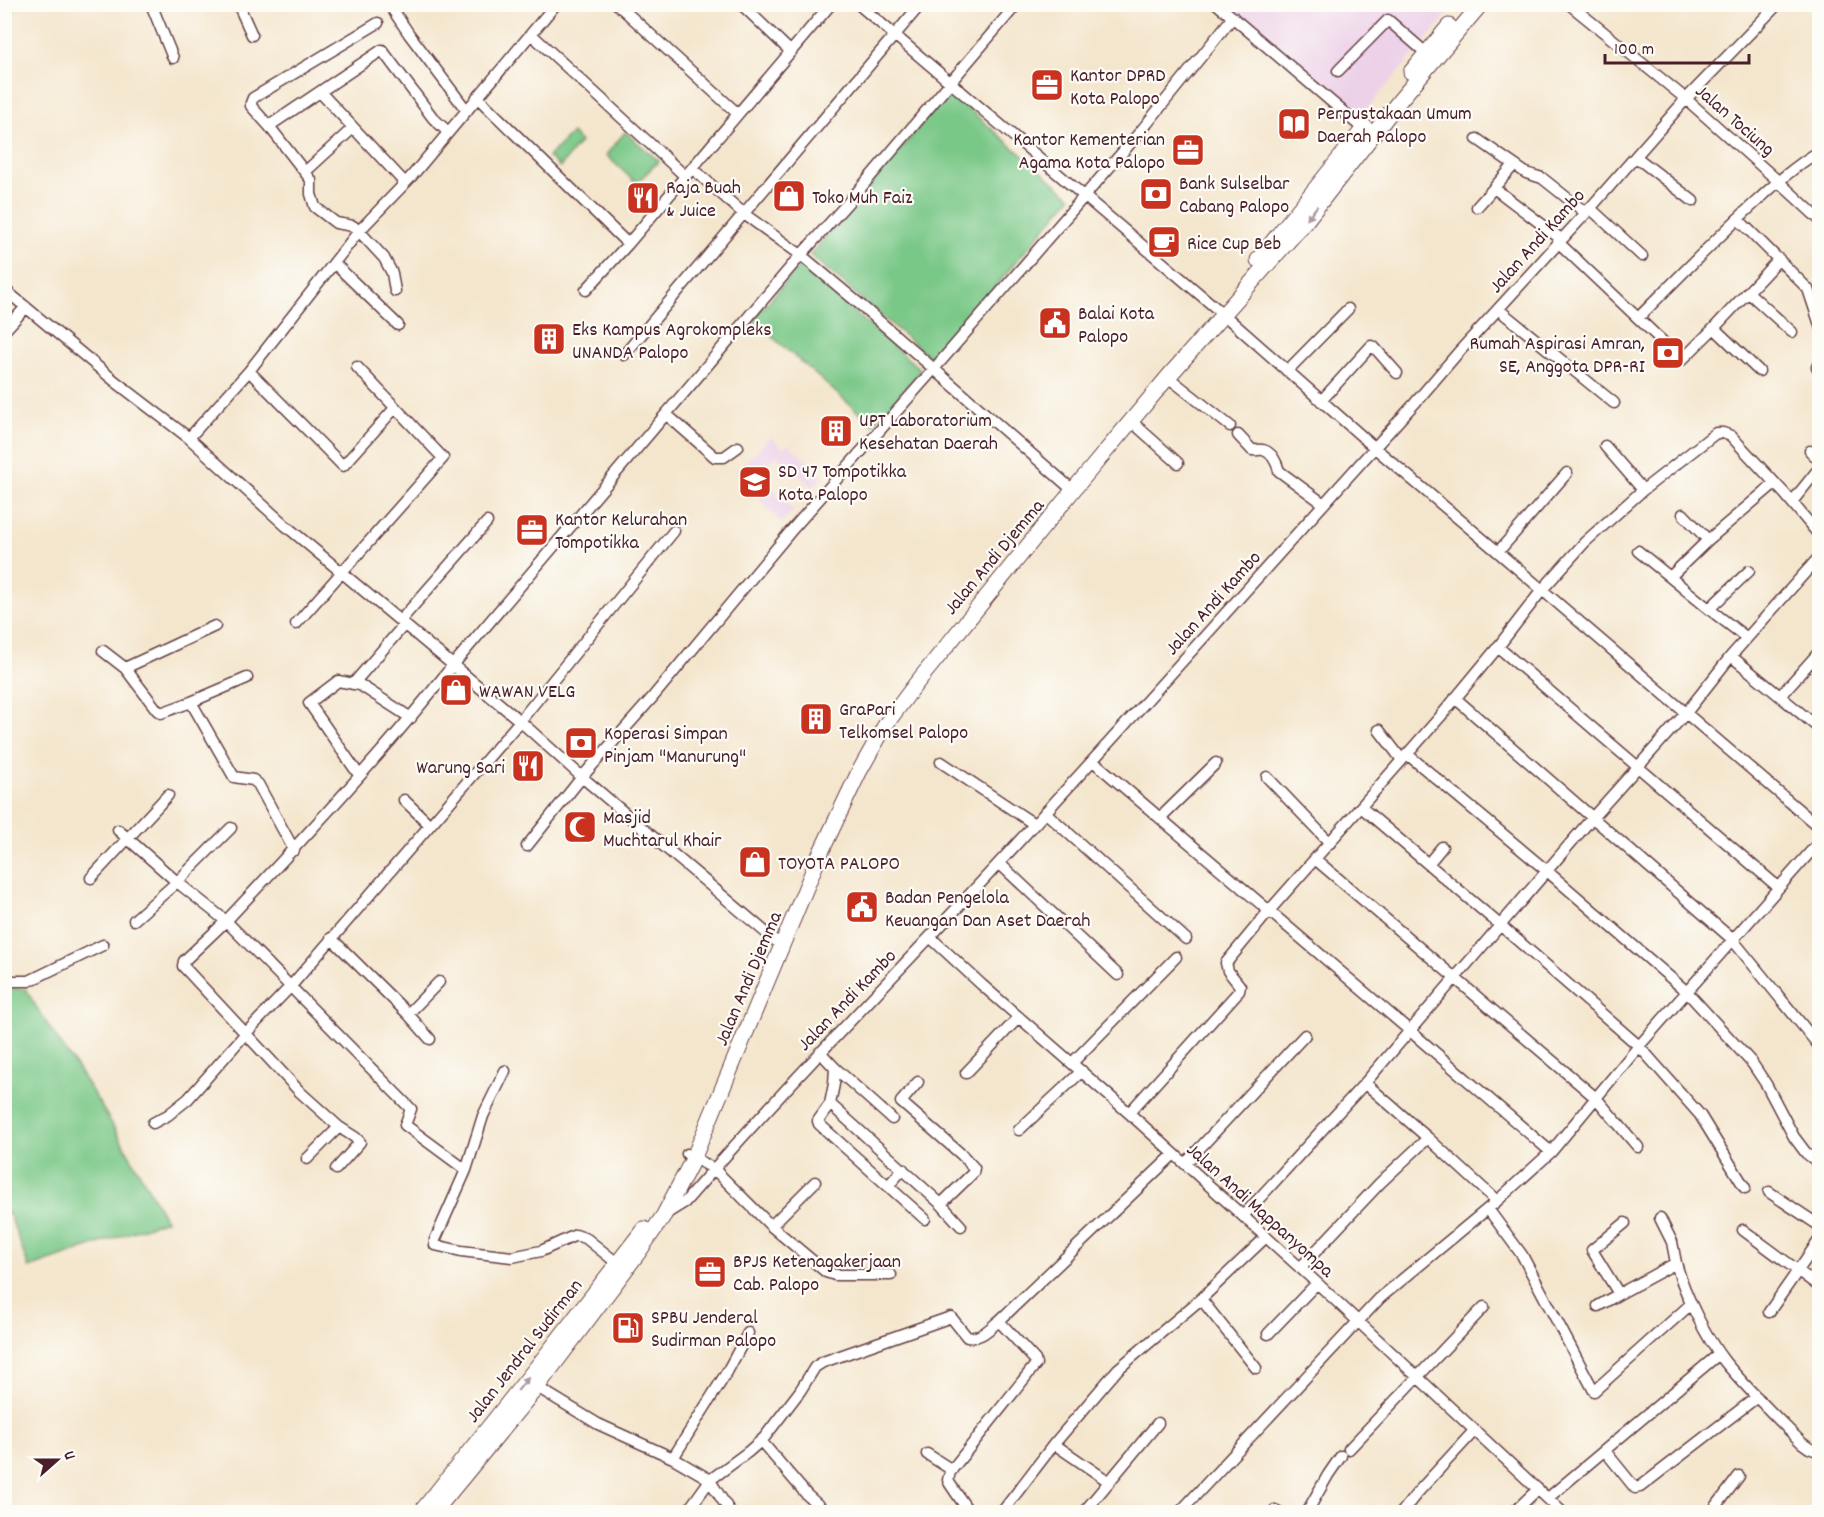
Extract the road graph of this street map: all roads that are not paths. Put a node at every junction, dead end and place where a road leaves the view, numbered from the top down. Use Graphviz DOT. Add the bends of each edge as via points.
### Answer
graph roads {
  1 [pos="151,4"];
  2 [pos="238,4"];
  3 [pos="389,4"];
  4 [pos="556,4"];
  5 [pos="617,4"];
  6 [pos="831,4"];
  7 [pos="858,4"];
  8 [pos="921,4"];
  9 [pos="1017,4"];
  10 [pos="1217,4"];
  11 [pos="1468,4"];
  12 [pos="1481,4"];
  13 [pos="1569,4"];
  14 [pos="1778,4"];
  15 [pos="744,5"];
  16 [pos="1233,17"];
  17 [pos="378,23"];
  18 [pos="531,34"];
  19 [pos="252,35"];
  20 [pos="894,35"];
  21 [pos="791,52"];
  22 [pos="1426,53"];
  23 [pos="174,58"];
  24 [pos="1338,71"];
  25 [pos="950,83"];
  26 [pos="320,92"];
  27 [pos="477,96"];
  28 [pos="1686,99"];
  29 [pos="466,111"];
  30 [pos="737,113"];
  31 [pos="269,126"];
  32 [pos="353,128"];
  33 [pos="448,132"];
  34 [pos="1368,132"];
  35 [pos="1477,139"];
  36 [pos="1820,151"];
  37 [pos="1636,157"];
  38 [pos="1514,165"];
  39 [pos="305,172"];
  40 [pos="688,172"];
  41 [pos="1778,181"];
  42 [pos="405,183"];
  43 [pos="1494,188"];
  44 [pos="1083,196"];
  45 [pos="1693,201"];
  46 [pos="1477,207"];
  47 [pos="1588,210"];
  48 [pos="744,214"];
  49 [pos="1738,219"];
  50 [pos="1820,220"];
  51 [pos="359,231"];
  52 [pos="1560,241"];
  53 [pos="628,244"];
  54 [pos="801,255"];
  55 [pos="1642,256"];
  56 [pos="1779,259"];
  57 [pos="334,264"];
  58 [pos="4,289"];
  59 [pos="586,290"];
  60 [pos="395,291"];
  61 [pos="1748,292"];
  62 [pos="26,307"];
  63 [pos="1348,309"];
  64 [pos="1498,309"];
  65 [pos="1219,312"];
  66 [pos="1638,318"];
  67 [pos="398,325"];
  68 [pos="1820,325"];
  69 [pos="1714,328"];
  70 [pos="4,331"];
  71 [pos="1792,332"];
  72 [pos="624,355"];
  73 [pos="357,367"];
  74 [pos="934,369"];
  75 [pos="249,371"];
  76 [pos="1287,371"];
  77 [pos="1759,371"];
  78 [pos="1397,373"];
  79 [pos="1168,377"];
  80 [pos="1321,401"];
  81 [pos="1614,403"];
  82 [pos="395,408"];
  83 [pos="666,414"];
  84 [pos="1131,421"];
  85 [pos="1230,426"];
  86 [pos="1238,435"];
  87 [pos="189,438"];
  88 [pos="1605,446"];
  89 [pos="738,447"];
  90 [pos="1375,448"];
  91 [pos="1810,451"];
  92 [pos="1820,461"];
  93 [pos="1178,463"];
  94 [pos="1820,467"];
  95 [pos="1567,473"];
  96 [pos="1775,483"];
  97 [pos="1071,487"];
  98 [pos="1643,490"];
  99 [pos="1792,502"];
  100 [pos="1324,504"];
  101 [pos="1683,514"];
  102 [pos="487,522"];
  103 [pos="674,531"];
  104 [pos="1820,536"];
  105 [pos="1708,540"];
  106 [pos="1638,550"];
  107 [pos="1498,552"];
  108 [pos="1820,556"];
  109 [pos="1749,571"];
  110 [pos="343,573"];
  111 [pos="1670,577"];
  112 [pos="1542,590"];
  113 [pos="1709,609"];
  114 [pos="402,623"];
  115 [pos="296,624"];
  116 [pos="214,626"];
  117 [pos="1747,638"];
  118 [pos="1498,647"];
  119 [pos="103,651"];
  120 [pos="1820,651"];
  121 [pos="1731,656"];
  122 [pos="453,665"];
  123 [pos="125,669"];
  124 [pos="247,678"];
  125 [pos="353,684"];
  126 [pos="1780,696"];
  127 [pos="1455,698"];
  128 [pos="191,702"];
  129 [pos="1686,713"];
  130 [pos="411,718"];
  131 [pos="520,721"];
  132 [pos="1820,729"];
  133 [pos="1378,730"];
  134 [pos="1404,757"];
  135 [pos="1093,761"];
  136 [pos="941,762"];
  137 [pos="1216,763"];
  138 [pos="1638,765"];
  139 [pos="359,775"];
  140 [pos="582,777"];
  141 [pos="1267,777"];
  142 [pos="168,795"];
  143 [pos="404,800"];
  144 [pos="1360,807"];
  145 [pos="1046,812"];
  146 [pos="1593,817"];
  147 [pos="1160,818"];
  148 [pos="1034,824"];
  149 [pos="430,825"];
  150 [pos="231,828"];
  151 [pos="1820,828"];
  152 [pos="118,830"];
  153 [pos="128,837"];
  154 [pos="1820,841"];
  155 [pos="1330,843"];
  156 [pos="527,846"];
  157 [pos="1442,847"];
  158 [pos="294,849"];
  159 [pos="1315,859"];
  160 [pos="999,863"];
  161 [pos="1428,864"];
  162 [pos="1547,871"];
  163 [pos="91,878"];
  164 [pos="177,882"];
  165 [pos="1778,887"];
  166 [pos="1269,911"];
  167 [pos="134,920"];
  168 [pos="226,921"];
  169 [pos="1500,925"];
  170 [pos="930,937"];
  171 [pos="332,938"];
  172 [pos="1186,939"];
  173 [pos="1732,939"];
  174 [pos="779,944"];
  175 [pos="103,945"];
  176 [pos="1176,957"];
  177 [pos="1118,975"];
  178 [pos="1456,978"];
  179 [pos="4,981"];
  180 [pos="439,982"];
  181 [pos="291,986"];
  182 [pos="1687,992"];
  183 [pos="408,1014"];
  184 [pos="1019,1017"];
  185 [pos="1409,1030"];
  186 [pos="246,1033"];
  187 [pos="1305,1035"];
  188 [pos="430,1039"];
  189 [pos="1640,1046"];
  190 [pos="1820,1047"];
  191 [pos="820,1052"];
  192 [pos="1072,1063"];
  193 [pos="835,1068"];
  194 [pos="506,1071"];
  195 [pos="1082,1071"];
  196 [pos="966,1073"];
  197 [pos="918,1082"];
  198 [pos="1365,1083"];
  199 [pos="1596,1098"];
  200 [pos="830,1104"];
  201 [pos="1129,1113"];
  202 [pos="892,1119"];
  203 [pos="153,1123"];
  204 [pos="339,1127"];
  205 [pos="1019,1130"];
  206 [pos="1428,1138"];
  207 [pos="1638,1147"];
  208 [pos="1551,1152"];
  209 [pos="1174,1154"];
  210 [pos="691,1156"];
  211 [pos="307,1159"];
  212 [pos="1185,1164"];
  213 [pos="1820,1164"];
  214 [pos="336,1169"];
  215 [pos="714,1169"];
  216 [pos="903,1169"];
  217 [pos="466,1170"];
  218 [pos="815,1182"];
  219 [pos="888,1186"];
  220 [pos="1745,1188"];
  221 [pos="1769,1192"];
  222 [pos="1497,1201"];
  223 [pos="941,1204"];
  224 [pos="1488,1209"];
  225 [pos="660,1213"];
  226 [pos="1243,1216"];
  227 [pos="1660,1218"];
  228 [pos="925,1219"];
  229 [pos="1625,1223"];
  230 [pos="771,1226"];
  231 [pos="961,1226"];
  232 [pos="1820,1226"];
  233 [pos="1743,1230"];
  234 [pos="1266,1238"];
  235 [pos="1820,1239"];
  236 [pos="617,1263"];
  237 [pos="1676,1263"];
  238 [pos="1300,1268"];
  239 [pos="1798,1271"];
  240 [pos="891,1275"];
  241 [pos="1317,1283"];
  242 [pos="1820,1287"];
  243 [pos="1619,1294"];
  244 [pos="1201,1299"];
  245 [pos="1691,1304"];
  246 [pos="1598,1306"];
  247 [pos="1484,1307"];
  248 [pos="1769,1312"];
  249 [pos="999,1321"];
  250 [pos="1358,1322"];
  251 [pos="748,1333"];
  252 [pos="1268,1334"];
  253 [pos="1719,1354"];
  254 [pos="1256,1368"];
  255 [pos="1416,1377"];
  256 [pos="537,1387"];
  257 [pos="1757,1397"];
  258 [pos="1158,1423"];
  259 [pos="1474,1431"];
  260 [pos="760,1441"];
  261 [pos="1054,1444"];
  262 [pos="1605,1451"];
  263 [pos="1820,1452"];
  264 [pos="927,1454"];
  265 [pos="673,1458"];
  266 [pos="951,1470"];
  267 [pos="1739,1476"];
  268 [pos="710,1480"];
  269 [pos="1108,1481"];
  270 [pos="1538,1489"];
  271 [pos="1548,1498"];
  272 [pos="422,1512"];
  273 [pos="434,1512"];
  274 [pos="687,1512"];
  275 [pos="730,1512"];
  276 [pos="826,1512"];
  277 [pos="969,1512"];
  278 [pos="1002,1512"];
  279 [pos="1084,1512"];
  280 [pos="1180,1512"];
  281 [pos="1308,1512"];
  282 [pos="1402,1512"];
  283 [pos="1514,1512"];
  284 [pos="1562,1512"];
  285 [pos="1712,1512"];
  1 -- 23 [label="street"];
  2 -- 19 [label="street"];
  3 -- 29 [label="street"];
  4 -- 18 [label="street"];
  5 -- 30 [label="street"];
  6 -- 21 [label="street"];
  7 -- 20 [label="street"];
  8 -- 20 [label="street"];
  9 -- 25 [label="street"];
  10 -- 16 [label="street"];
  11 -- 22 [label="highway, Jalan Andi Djemma"];
  12 -- 34 [label="highway, Jalan Andi Djemma"];
  13 -- 28 [label="street, Jalan Tociung"];
  14 -- 28 [label="street, Jalan Andi Kambo"];
  15 -- 21 [label="street"];
  16 -- 34 [label="street"];
  16 -- 44 [label="street"];
  17 -- 31 [label="street" via="254,98 252,106"];
  18 -- 27 [label="street"];
  18 -- 40 [label="street"];
  20 -- 25 [label="street"];
  20 -- 48 [label="street"];
  21 -- 30 [label="street"];
  22 -- 24 [label="street" via="1388,20"];
  22 -- 34 [label="highway, Jalan Andi Djemma"];
  25 -- 44 [label="street"];
  25 -- 54 [label="street"];
  26 -- 31 [label="street"];
  26 -- 32 [label="street"];
  26 -- 33 [label="street" via="382,50"];
  27 -- 29 [label="street"];
  27 -- 53 [label="street"];
  28 -- 37 [label="street, Jalan Andi Kambo"];
  28 -- 41 [label="street, Jalan Tociung"];
  29 -- 33 [label="street"];
  30 -- 40 [label="street"];
  31 -- 39 [label="street"];
  32 -- 39 [label="street"];
  32 -- 42 [label="street"];
  33 -- 42 [label="street"];
  34 -- 65 [label="highway, Jalan Andi Djemma" via="1305,222"];
  35 -- 38 [label="street"];
  36 -- 41 [label="street"];
  37 -- 45 [label="street"];
  37 -- 47 [label="street, Jalan Andi Kambo"];
  38 -- 43 [label="street"];
  38 -- 47 [label="street" via="1542,178"];
  39 -- 51 [label="street" via="313,183 315,207 336,222"];
  40 -- 48 [label="street"];
  40 -- 53 [label="street"];
  41 -- 49 [label="street"];
  41 -- 50 [label="street, Jalan Tociung"];
  42 -- 51 [label="street"];
  43 -- 46 [label="street"];
  43 -- 52 [label="street"];
  44 -- 65 [label="street"];
  44 -- 74 [label="street"];
  47 -- 52 [label="street, Jalan Andi Kambo"];
  47 -- 55 [label="street"];
  48 -- 54 [label="street"];
  48 -- 72 [label="street"];
  49 -- 56 [label="street"];
  49 -- 66 [label="street"];
  51 -- 57 [label="street"];
  51 -- 60 [label="street" via="384,258"];
  52 -- 64 [label="street, Jalan Andi Kambo"];
  52 -- 66 [label="street"];
  53 -- 59 [label="street"];
  54 -- 74 [label="street"];
  54 -- 83 [label="street"];
  56 -- 61 [label="street"];
  56 -- 68 [label="street" via="1808,289"];
  57 -- 67 [label="street"];
  57 -- 75 [label="street"];
  58 -- 62 [label="street"];
  61 -- 69 [label="street"];
  61 -- 71 [label="street"];
  62 -- 70 [label="street"];
  62 -- 87 [label="street"];
  63 -- 76 [label="street"];
  64 -- 81 [label="street"];
  64 -- 90 [label="street, Jalan Andi Kambo"];
  65 -- 76 [label="street"];
  65 -- 79 [label="highway, Jalan Andi Djemma"];
  65 -- 97 [label="highway, Jalan Andi Djemma"];
  66 -- 69 [label="street" via="1682,360"];
  69 -- 77 [label="street"];
  73 -- 82 [label="street"];
  74 -- 97 [label="street"];
  74 -- 140 [label="street"];
  75 -- 82 [label="street" via="343,466"];
  75 -- 87 [label="street"];
  76 -- 80 [label="street"];
  78 -- 80 [label="street" via="1371,346"];
  79 -- 84 [label="highway, Jalan Andi Djemma"];
  79 -- 85 [label="street"];
  80 -- 90 [label="street"];
  82 -- 110 [label="street" via="443,459"];
  83 -- 89 [label="street" via="715,457 724,458"];
  83 -- 122 [label="street"];
  84 -- 93 [label="street"];
  84 -- 97 [label="highway, Jalan Andi Djemma"];
  86 -- 100 [label="street" via="1252,450 1264,450 1277,462 1279,471"];
  87 -- 110 [label="street"];
  88 -- 98 [label="street"];
  90 -- 100 [label="street, Jalan Andi Kambo"];
  90 -- 107 [label="street"];
  91 -- 92 [label="street"];
  94 -- 99 [label="street"];
  95 -- 107 [label="street"];
  96 -- 98 [label="street" via="1731,436 1719,432"];
  96 -- 99 [label="street"];
  96 -- 105 [label="street"];
  97 -- 174 [label="highway, Jalan Andi Djemma" via="886,724 859,772"];
  98 -- 112 [label="street" via="1593,534"];
  99 -- 104 [label="street"];
  100 -- 135 [label="street, Jalan Andi Kambo"];
  101 -- 105 [label="street"];
  102 -- 114 [label="street"];
  103 -- 131 [label="street"];
  105 -- 111 [label="street"];
  106 -- 111 [label="street"];
  107 -- 112 [label="street"];
  108 -- 117 [label="street"];
  109 -- 113 [label="street"];
  110 -- 114 [label="street"];
  110 -- 115 [label="street"];
  111 -- 113 [label="street"];
  112 -- 118 [label="street"];
  112 -- 129 [label="street"];
  113 -- 117 [label="street"];
  114 -- 122 [label="street"];
  114 -- 125 [label="street"];
  116 -- 123 [label="street"];
  117 -- 121 [label="street"];
  118 -- 127 [label="street"];
  118 -- 138 [label="street"];
  119 -- 123 [label="street"];
  120 -- 126 [label="street"];
  121 -- 126 [label="street"];
  121 -- 129 [label="street"];
  122 -- 130 [label="street"];
  122 -- 131 [label="street"];
  123 -- 128 [label="street" via="159,712"];
  124 -- 128 [label="street"];
  125 -- 130 [label="street"];
  125 -- 139 [label="street" via="338,681 309,704"];
  126 -- 132 [label="street"];
  127 -- 134 [label="street"];
  127 -- 146 [label="street"];
  128 -- 158 [label="street" via="234,777 258,784"];
  129 -- 138 [label="street"];
  129 -- 151 [label="street"];
  130 -- 139 [label="street"];
  131 -- 140 [label="street"];
  131 -- 149 [label="street"];
  133 -- 134 [label="street"];
  134 -- 144 [label="street"];
  134 -- 162 [label="street"];
  135 -- 145 [label="street, Jalan Andi Kambo"];
  135 -- 147 [label="street"];
  136 -- 148 [label="street"];
  137 -- 147 [label="street"];
  138 -- 146 [label="street"];
  138 -- 165 [label="street"];
  139 -- 158 [label="street"];
  140 -- 156 [label="street"];
  140 -- 174 [label="street"];
  141 -- 155 [label="street"];
  142 -- 153 [label="street"];
  143 -- 149 [label="street"];
  144 -- 155 [label="street"];
  144 -- 161 [label="street"];
  145 -- 148 [label="street, Jalan Andi Kambo"];
  145 -- 172 [label="street"];
  146 -- 162 [label="street"];
  146 -- 173 [label="street"];
  147 -- 166 [label="street"];
  148 -- 160 [label="street, Jalan Andi Kambo"];
  149 -- 171 [label="street"];
  150 -- 164 [label="street"];
  152 -- 153 [label="street"];
  153 -- 163 [label="street"];
  153 -- 164 [label="street"];
  154 -- 165 [label="street"];
  155 -- 159 [label="street"];
  157 -- 161 [label="street"];
  158 -- 168 [label="street"];
  159 -- 166 [label="street"];
  159 -- 178 [label="street"];
  160 -- 170 [label="street, Jalan Andi Kambo"];
  160 -- 177 [label="street"];
  161 -- 169 [label="street"];
  162 -- 169 [label="street"];
  162 -- 182 [label="street"];
  164 -- 167 [label="street"];
  164 -- 168 [label="street"];
  165 -- 173 [label="street"];
  166 -- 185 [label="street"];
  166 -- 201 [label="street" via="1226,963 1240,986 1239,991"];
  168 -- 181 [label="street"];
  168 -- 186 [label="street" via="183,966"];
  169 -- 178 [label="street"];
  169 -- 189 [label="street"];
  170 -- 184 [label="street, Jalan Andi Mappanyompa"];
  170 -- 191 [label="street, Jalan Andi Kambo"];
  171 -- 181 [label="street"];
  171 -- 183 [label="street"];
  173 -- 182 [label="street"];
  173 -- 190 [label="street"];
  174 -- 210 [label="highway, Jalan Andi Djemma"];
  175 -- 179 [label="street" via="29,981"];
  176 -- 192 [label="street"];
  178 -- 185 [label="street"];
  178 -- 199 [label="street"];
  180 -- 183 [label="street"];
  181 -- 186 [label="street"];
  181 -- 217 [label="street" via="411,1109 405,1125"];
  182 -- 189 [label="street"];
  182 -- 213 [label="street" via="1752,1063 1794,1137"];
  183 -- 188 [label="street"];
  184 -- 192 [label="street, Jalan Andi Mappanyompa"];
  184 -- 196 [label="street"];
  185 -- 198 [label="street"];
  185 -- 208 [label="street"];
  186 -- 203 [label="street" via="188,1099"];
  186 -- 204 [label="street" via="300,1092"];
  187 -- 212 [label="street"];
  189 -- 199 [label="street"];
  189 -- 220 [label="street" via="1700,1115"];
  191 -- 193 [label="street"];
  191 -- 215 [label="street, Jalan Andi Kambo"];
  192 -- 195 [label="street, Jalan Andi Mappanyompa"];
  193 -- 200 [label="street"];
  193 -- 202 [label="street"];
  194 -- 217 [label="street" via="483,1116"];
  195 -- 201 [label="street, Jalan Andi Mappanyompa"];
  195 -- 205 [label="street"];
  197 -- 223 [label="street" via="901,1102 974,1168"];
  198 -- 206 [label="street"];
  198 -- 226 [label="street"];
  199 -- 207 [label="street"];
  199 -- 208 [label="street"];
  200 -- 216 [label="street"];
  200 -- 219 [label="street" via="819,1124"];
  201 -- 209 [label="street, Jalan Andi Mappanyompa"];
  204 -- 211 [label="street"];
  204 -- 214 [label="street" via="360,1142"];
  206 -- 222 [label="street"];
  206 -- 238 [label="street"];
  208 -- 222 [label="street"];
  209 -- 212 [label="street, Jalan Andi Mappanyompa"];
  209 -- 249 [label="street"];
  210 -- 215 [label="street"];
  210 -- 225 [label="highway, Jalan Andi Djemma"];
  212 -- 226 [label="street, Jalan Andi Mappanyompa"];
  215 -- 225 [label="street, Jalan Andi Kambo" via="685,1202"];
  215 -- 230 [label="street"];
  216 -- 219 [label="street"];
  216 -- 223 [label="street"];
  217 -- 236 [label="street" via="435,1240 436,1246 512,1257 541,1251 576,1235"];
  218 -- 230 [label="street"];
  219 -- 228 [label="street"];
  221 -- 232 [label="street"];
  222 -- 224 [label="street"];
  223 -- 231 [label="street"];
  224 -- 245 [label="street" via="1522,1255 1594,1391"];
  224 -- 250 [label="street" via="1380,1298"];
  225 -- 236 [label="highway, Jalan Jendral Sudirman"];
  225 -- 256 [label="highway, Jalan Jendral Sudirman" via="638,1253"];
  226 -- 234 [label="street, Jalan Andi Mappanyompa"];
  227 -- 237 [label="street" via="1672,1242"];
  229 -- 243 [label="street" via="1592,1250"];
  230 -- 240 [label="street" via="826,1272"];
  233 -- 239 [label="street"];
  234 -- 238 [label="street, Jalan Andi Mappanyompa"];
  234 -- 244 [label="street"];
  235 -- 239 [label="street"];
  272 -- 236 [label="highway, Jalan Jendral Sudirman, one-way"];
  237 -- 243 [label="street"];
  237 -- 245 [label="street"];
  238 -- 241 [label="street, Jalan Andi Mappanyompa"];
  239 -- 242 [label="street"];
  239 -- 248 [label="street"];
  241 -- 250 [label="street, Jalan Andi Mappanyompa"];
  241 -- 252 [label="street"];
  243 -- 246 [label="street"];
  244 -- 254 [label="street"];
  244 -- 261 [label="street" via="1118,1369"];
  245 -- 253 [label="street"];
  247 -- 255 [label="street"];
  249 -- 260 [label="street" via="971,1339 951,1317 819,1364"];
  249 -- 266 [label="street" via="1036,1365"];
  250 -- 255 [label="street, Jalan Andi Mappanyompa"];
  250 -- 280 [label="street"];
  251 -- 265 [label="street"];
  253 -- 257 [label="street"];
  253 -- 262 [label="street"];
  255 -- 259 [label="street, Jalan Andi Mappanyompa"];
  255 -- 281 [label="street" via="1345,1453"];
  256 -- 265 [label="street" via="598,1424"];
  256 -- 273 [label="highway, Jalan Jendral Sudirman"];
  257 -- 262 [label="street" via="1640,1487 1635,1488"];
  257 -- 263 [label="street" via="1806,1446"];
  258 -- 269 [label="street"];
  259 -- 270 [label="street, Jalan Andi Mappanyompa"];
  259 -- 282 [label="street"];
  260 -- 268 [label="street"];
  260 -- 276 [label="street"];
  261 -- 269 [label="street"];
  261 -- 278 [label="street"];
  262 -- 271 [label="street"];
  264 -- 266 [label="street"];
  265 -- 268 [label="street"];
  266 -- 277 [label="street" via="948,1482"];
  267 -- 285 [label="street"];
  268 -- 274 [label="street"];
  268 -- 275 [label="street"];
  269 -- 279 [label="street"];
  270 -- 271 [label="street, Jalan Andi Mappanyompa"];
  270 -- 283 [label="street"];
  271 -- 284 [label="street, Jalan Andi Mappanyompa"];
}
